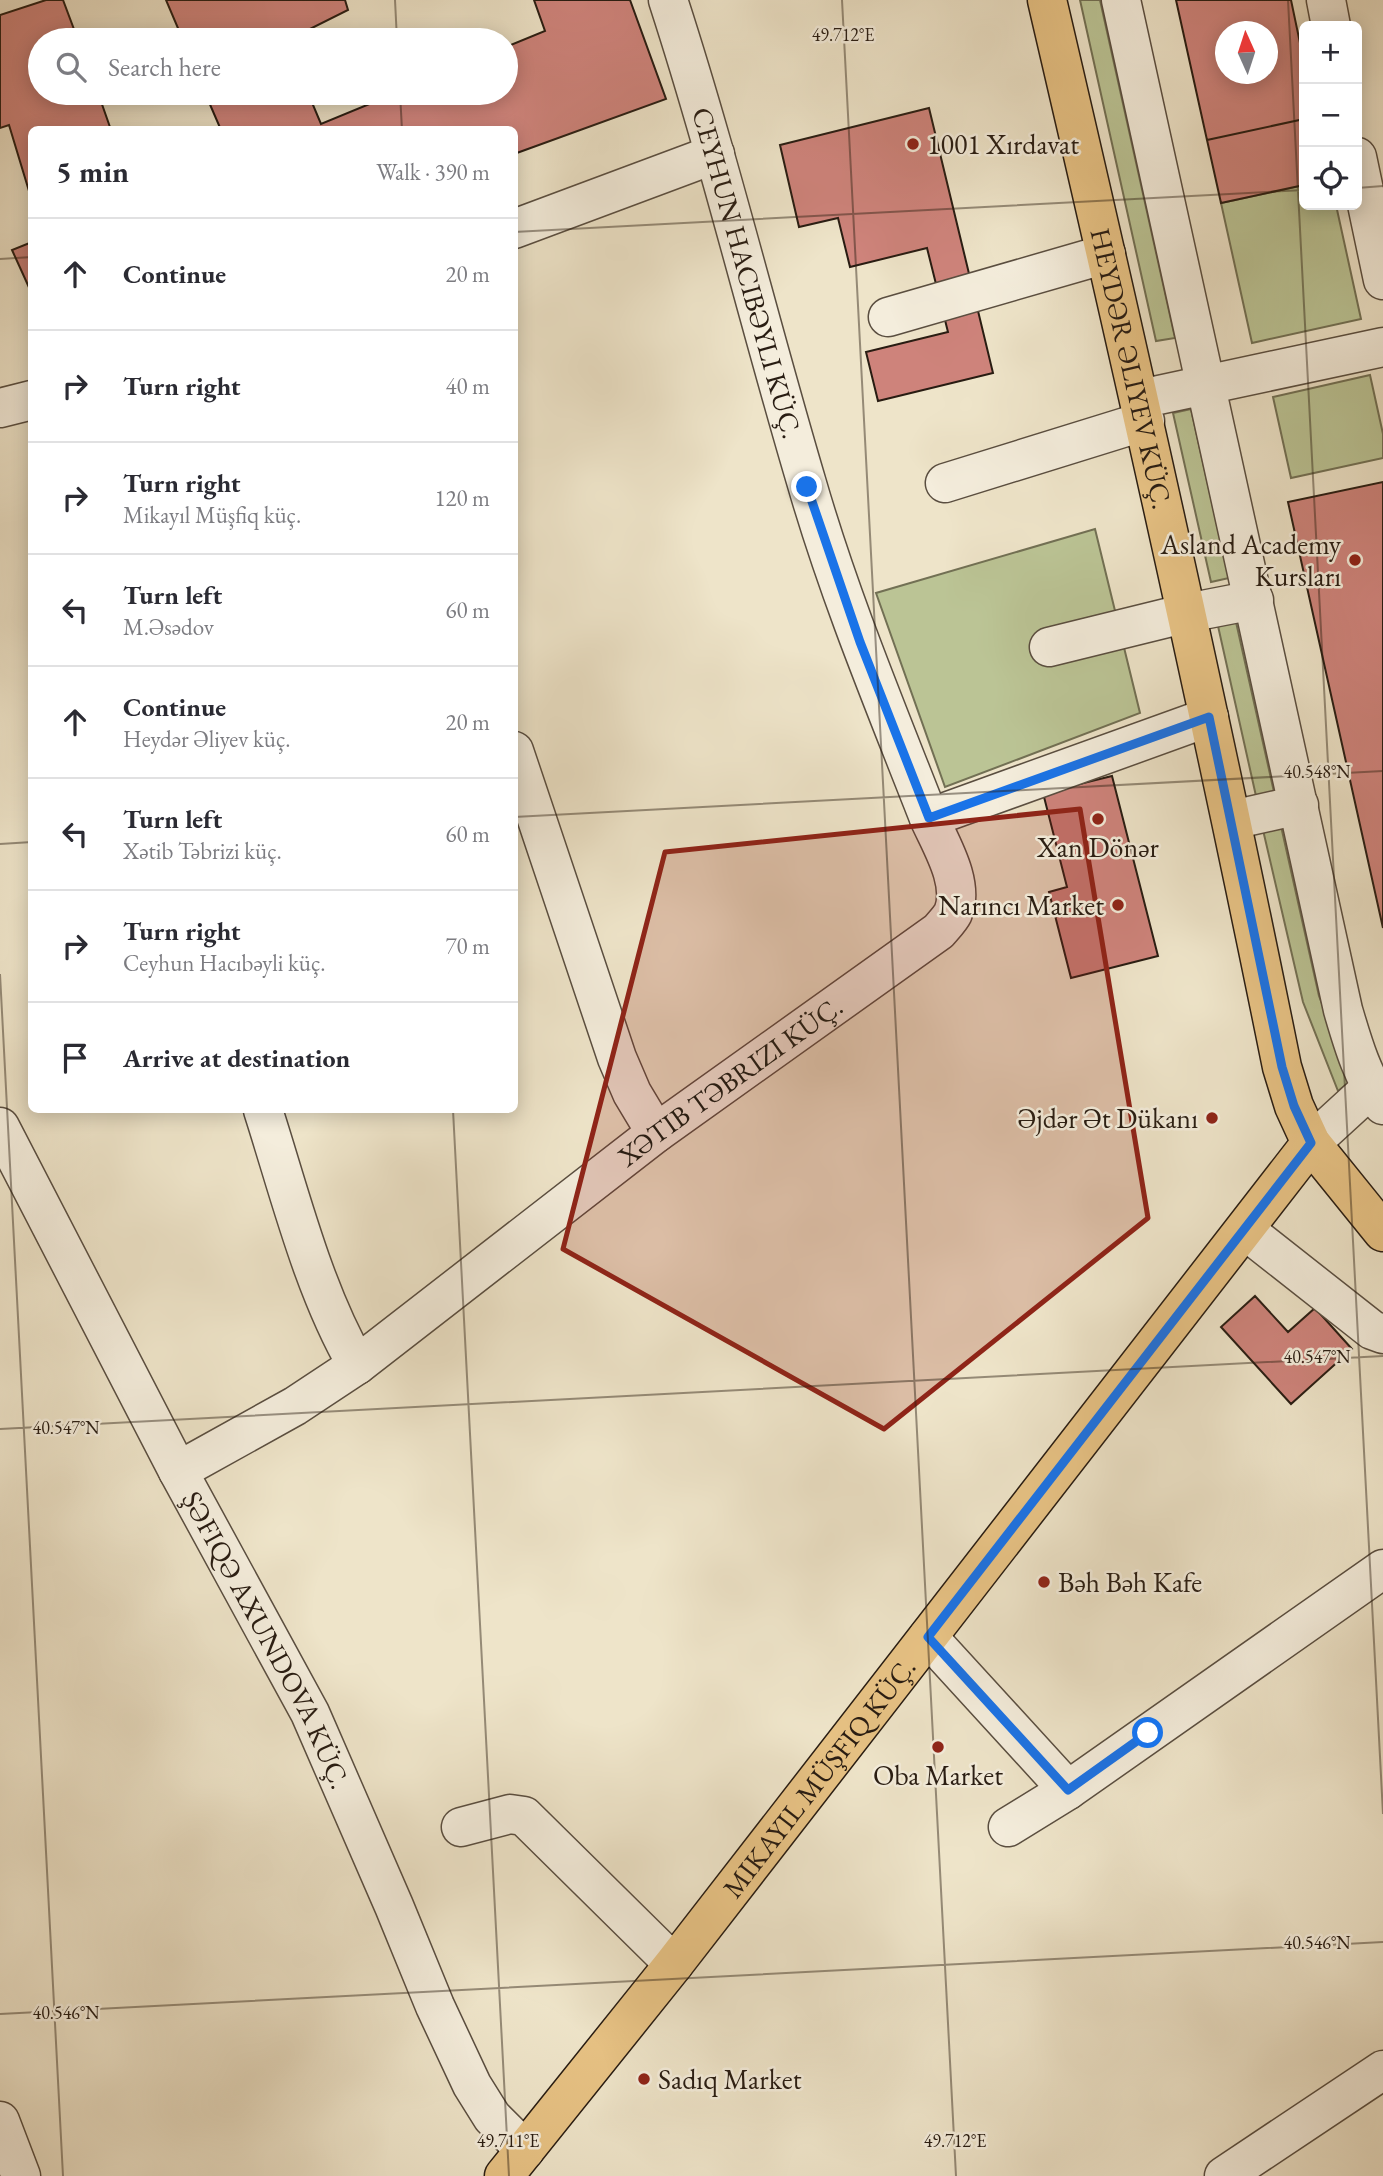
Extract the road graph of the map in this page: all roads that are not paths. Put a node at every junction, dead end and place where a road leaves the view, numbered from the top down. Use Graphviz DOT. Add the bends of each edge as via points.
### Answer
graph roads {
  1 [pos="668,0"];
  2 [pos="1047,0"];
  3 [pos="1121,0"];
  4 [pos="1326,0"];
  5 [pos="1330,21"];
  6 [pos="715,154"];
  7 [pos="1367,174"];
  8 [pos="518,228"];
  9 [pos="1106,254"];
  10 [pos="1383,280"];
  11 [pos="888,317"];
  12 [pos="1383,347"];
  13 [pos="1207,384"];
  14 [pos="1142,410"];
  15 [pos="946,483"];
  16 [pos="1254,600"];
  17 [pos="1187,613"];
  18 [pos="1049,647"];
  19 [pos="1209,717"];
  20 [pos="518,763"];
  21 [pos="1299,805"];
  22 [pos="929,818"];
  23 [pos="1232,820"];
  24 [pos="1377,1097"];
  25 [pos="263,1113"];
  26 [pos="656,1133"];
  27 [pos="1311,1143"];
  28 [pos="4,1145"];
  29 [pos="1245,1230"];
  30 [pos="1383,1232"];
  31 [pos="1383,1334"];
  32 [pos="357,1365"];
  33 [pos="178,1471"];
  34 [pos="1383,1569"];
  35 [pos="928,1637"];
  36 [pos="1068,1790"];
  37 [pos="461,1827"];
  38 [pos="1008,1827"];
  39 [pos="674,1964"];
  40 [pos="1383,2070"];
  41 [pos="0,2121"];
  42 [pos="514,2163"];
  43 [pos="21,2176"];
  44 [pos="1224,2176"];
  1 -- 6 [label="street, XƏTIB TƏBRIZI KÜÇ."];
  2 -- 9 [label="main road, HEYDƏR ƏLIYEV KÜÇ."];
  3 -- 13 [label="street"];
  4 -- 5 [label="street"];
  6 -- 8 [label="street"];
  6 -- 22 [label="street, XƏTIB TƏBRIZI KÜÇ." via="807,487 860,642"];
  7 -- 10 [label="street"];
  9 -- 11 [label="street"];
  9 -- 14 [label="main road, HEYDƏR ƏLIYEV KÜÇ."];
  12 -- 13 [label="street"];
  13 -- 14 [label="street"];
  13 -- 16 [label="street"];
  14 -- 15 [label="street"];
  14 -- 17 [label="main road, HEYDƏR ƏLIYEV KÜÇ."];
  16 -- 17 [label="street"];
  16 -- 21 [label="street"];
  17 -- 18 [label="street"];
  17 -- 19 [label="main road, HEYDƏR ƏLIYEV KÜÇ."];
  19 -- 22 [label="street"];
  19 -- 23 [label="main road, HEYDƏR ƏLIYEV KÜÇ."];
  20 -- 26 [label="street" via="617,1058"];
  21 -- 23 [label="street"];
  21 -- 24 [label="street" via="1343,1010 1356,1055"];
  22 -- 26 [label="street, XƏTIB TƏBRIZI KÜÇ." via="955,879 953,914 939,931"];
  23 -- 27 [label="main road, HEYDƏR ƏLIYEV KÜÇ." via="1282,1067"];
  24 -- 27 [label="street"];
  25 -- 32 [label="street" via="326,1302"];
  26 -- 32 [label="street, XƏTIB TƏBRIZI KÜÇ."];
  27 -- 29 [label="main road"];
  27 -- 30 [label="main road"];
  28 -- 33 [label="street, ŞƏFIQƏ AXUNDOVA KÜÇ."];
  29 -- 31 [label="street"];
  29 -- 35 [label="main road"];
  32 -- 33 [label="street, XƏTIB TƏBRIZI KÜÇ." via="295,1406"];
  33 -- 42 [label="street, ŞƏFIQƏ AXUNDOVA KÜÇ." via="310,1713 435,2006"];
  34 -- 36 [label="street"];
  35 -- 36 [label="street"];
  35 -- 39 [label="main road"];
  36 -- 38 [label="street"];
  37 -- 39 [label="street" via="510,1814 524,1816"];
  39 -- 42 [label="main road"];
  40 -- 44 [label="street"];
  41 -- 43 [label="street"];
}
